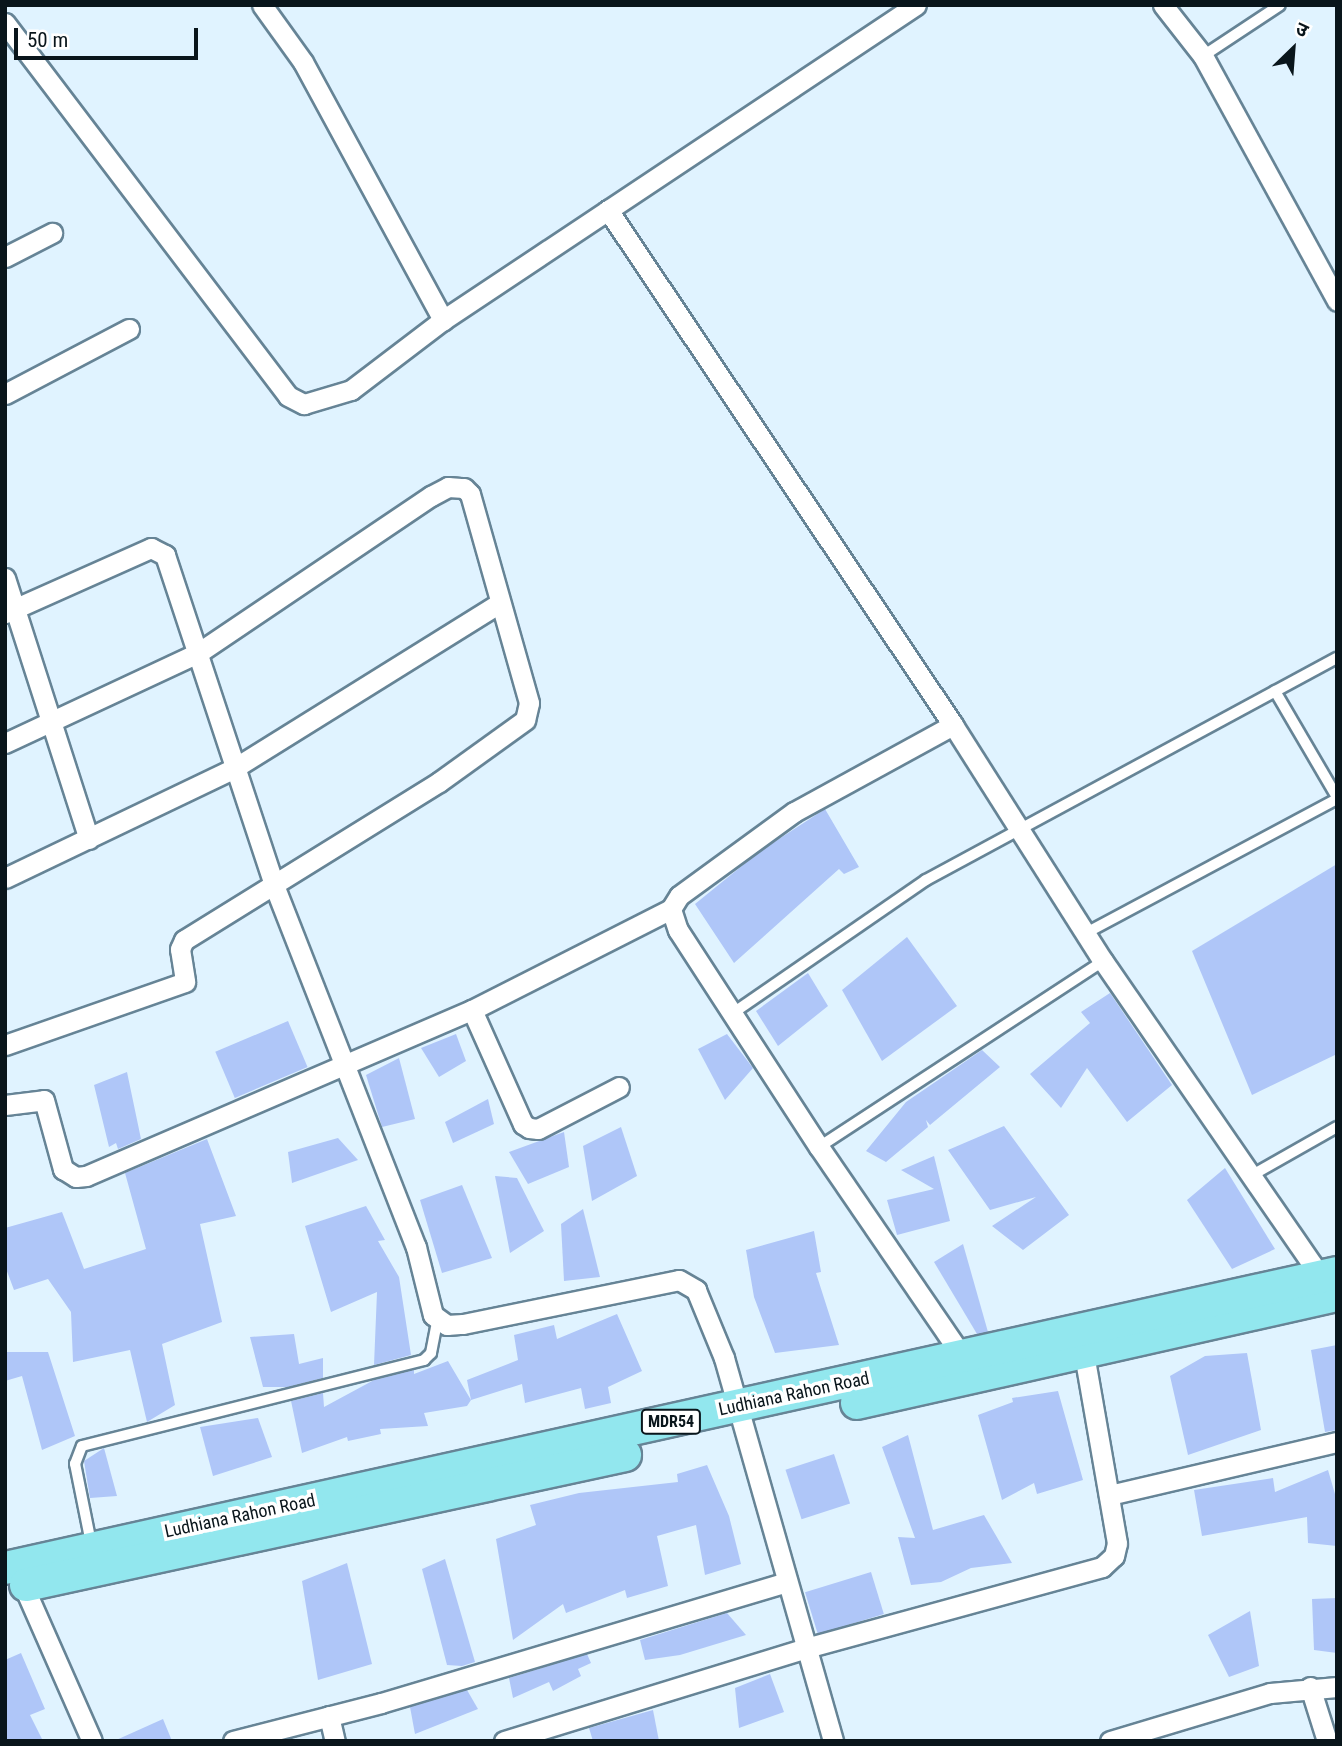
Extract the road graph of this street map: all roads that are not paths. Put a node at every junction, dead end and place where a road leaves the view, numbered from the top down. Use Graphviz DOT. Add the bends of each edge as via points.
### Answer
graph roads {
  1 [pos="262,5"];
  2 [pos="916,5"];
  3 [pos="1163,5"];
  4 [pos="1280,5"];
  5 [pos="5,23"];
  6 [pos="1203,56"];
  7 [pos="608,210"];
  8 [pos="52,233"];
  9 [pos="5,257"];
  10 [pos="1337,301"];
  11 [pos="443,320"];
  12 [pos="129,329"];
  13 [pos="5,394"];
  14 [pos="5,578"];
  15 [pos="500,603"];
  16 [pos="11,610"];
  17 [pos="198,653"];
  18 [pos="1337,658"];
  19 [pos="1275,691"];
  20 [pos="54,720"];
  21 [pos="953,725"];
  22 [pos="5,743"];
  23 [pos="233,769"];
  24 [pos="1337,798"];
  25 [pos="1019,832"];
  26 [pos="89,839"];
  27 [pos="5,878"];
  28 [pos="274,885"];
  29 [pos="671,909"];
  30 [pos="1086,933"];
  31 [pos="1103,961"];
  32 [pos="472,1010"];
  33 [pos="733,1013"];
  34 [pos="5,1045"];
  35 [pos="344,1067"];
  36 [pos="620,1087"];
  37 [pos="5,1105"];
  38 [pos="1337,1127"];
  39 [pos="819,1147"];
  40 [pos="1248,1177"];
  41 [pos="1331,1281"];
  42 [pos="437,1322"];
  43 [pos="1084,1354"];
  44 [pos="962,1356"];
  45 [pos="739,1417"];
  46 [pos="1337,1442"];
  47 [pos="1109,1495"];
  48 [pos="92,1547"];
  49 [pos="12,1577"];
  50 [pos="787,1582"];
  51 [pos="806,1648"];
  52 [pos="1310,1687"];
  53 [pos="1337,1687"];
  54 [pos="329,1716"];
  55 [pos="92,1741"];
  56 [pos="233,1741"];
  57 [pos="335,1741"];
  58 [pos="504,1741"];
  59 [pos="833,1741"];
  60 [pos="1110,1741"];
  61 [pos="1327,1741"];
  1 -- 11 [label="street" via="303,62"];
  2 -- 7 [label="street"];
  3 -- 6 [label="street"];
  4 -- 6 [label="lane"];
  5 -- 11 [label="street" via="288,396 304,404 351,390"];
  6 -- 10 [label="street"];
  7 -- 11 [label="street"];
  7 -- 21 [label="street"];
  8 -- 9 [label="street"];
  12 -- 13 [label="street"];
  14 -- 16 [label="street"];
  15 -- 17 [label="street" via="470,494 464,488 448,487"];
  15 -- 23 [label="street"];
  15 -- 28 [label="street" via="529,703 525,720 439,782"];
  16 -- 17 [label="street" via="151,548 159,549"];
  16 -- 20 [label="street"];
  17 -- 20 [label="street"];
  17 -- 23 [label="street"];
  18 -- 19 [label="lane"];
  19 -- 24 [label="lane"];
  19 -- 25 [label="lane"];
  20 -- 22 [label="street"];
  20 -- 26 [label="street"];
  21 -- 25 [label="street"];
  21 -- 29 [label="street" via="793,812 679,896"];
  23 -- 26 [label="street"];
  23 -- 28 [label="street"];
  24 -- 30 [label="lane"];
  25 -- 30 [label="street"];
  25 -- 33 [label="lane" via="884,905"];
  26 -- 27 [label="street"];
  28 -- 34 [label="street" via="184,940 180,949 185,982"];
  28 -- 35 [label="street"];
  29 -- 32 [label="street"];
  29 -- 33 [label="street" via="678,930"];
  30 -- 31 [label="street"];
  31 -- 39 [label="lane"];
  31 -- 40 [label="street"];
  32 -- 35 [label="street"];
  32 -- 36 [label="street" via="523,1124 529,1128 538,1129"];
  33 -- 39 [label="street"];
  35 -- 37 [label="street" via="76,1177 63,1169 44,1100"];
  35 -- 42 [label="street" via="416,1247"];
  38 -- 40 [label="lane"];
  39 -- 44 [label="street"];
  40 -- 41 [label="street"];
  41 -- 43 [label="main road, Ludhiana Rahon Road / MDR54"];
  41 -- 44 [label="main road, Ludhiana Rahon Road / MDR54"];
  42 -- 45 [label="street" via="463,1324 688,1282 706,1310"];
  42 -- 48 [label="lane" via="431,1353 424,1360 82,1446 75,1464"];
  43 -- 45 [label="main road, Ludhiana Rahon Road / MDR54"];
  43 -- 47 [label="street"];
  44 -- 45 [label="main road, Ludhiana Rahon Road / MDR54"];
  45 -- 48 [label="main road, Ludhiana Rahon Road / MDR54"];
  45 -- 49 [label="main road, Ludhiana Rahon Road / MDR54"];
  45 -- 50 [label="street"];
  46 -- 47 [label="street"];
  47 -- 51 [label="street" via="1117,1543 1114,1556 1102,1567"];
  48 -- 49 [label="main road, Ludhiana Rahon Road / MDR54"];
  49 -- 55 [label="street"];
  50 -- 51 [label="street"];
  50 -- 54 [label="street"];
  51 -- 58 [label="street"];
  51 -- 59 [label="street"];
  52 -- 53 [label="street"];
  52 -- 60 [label="street" via="1270,1693"];
  52 -- 61 [label="street"];
  54 -- 56 [label="street"];
  54 -- 57 [label="street"];
}
